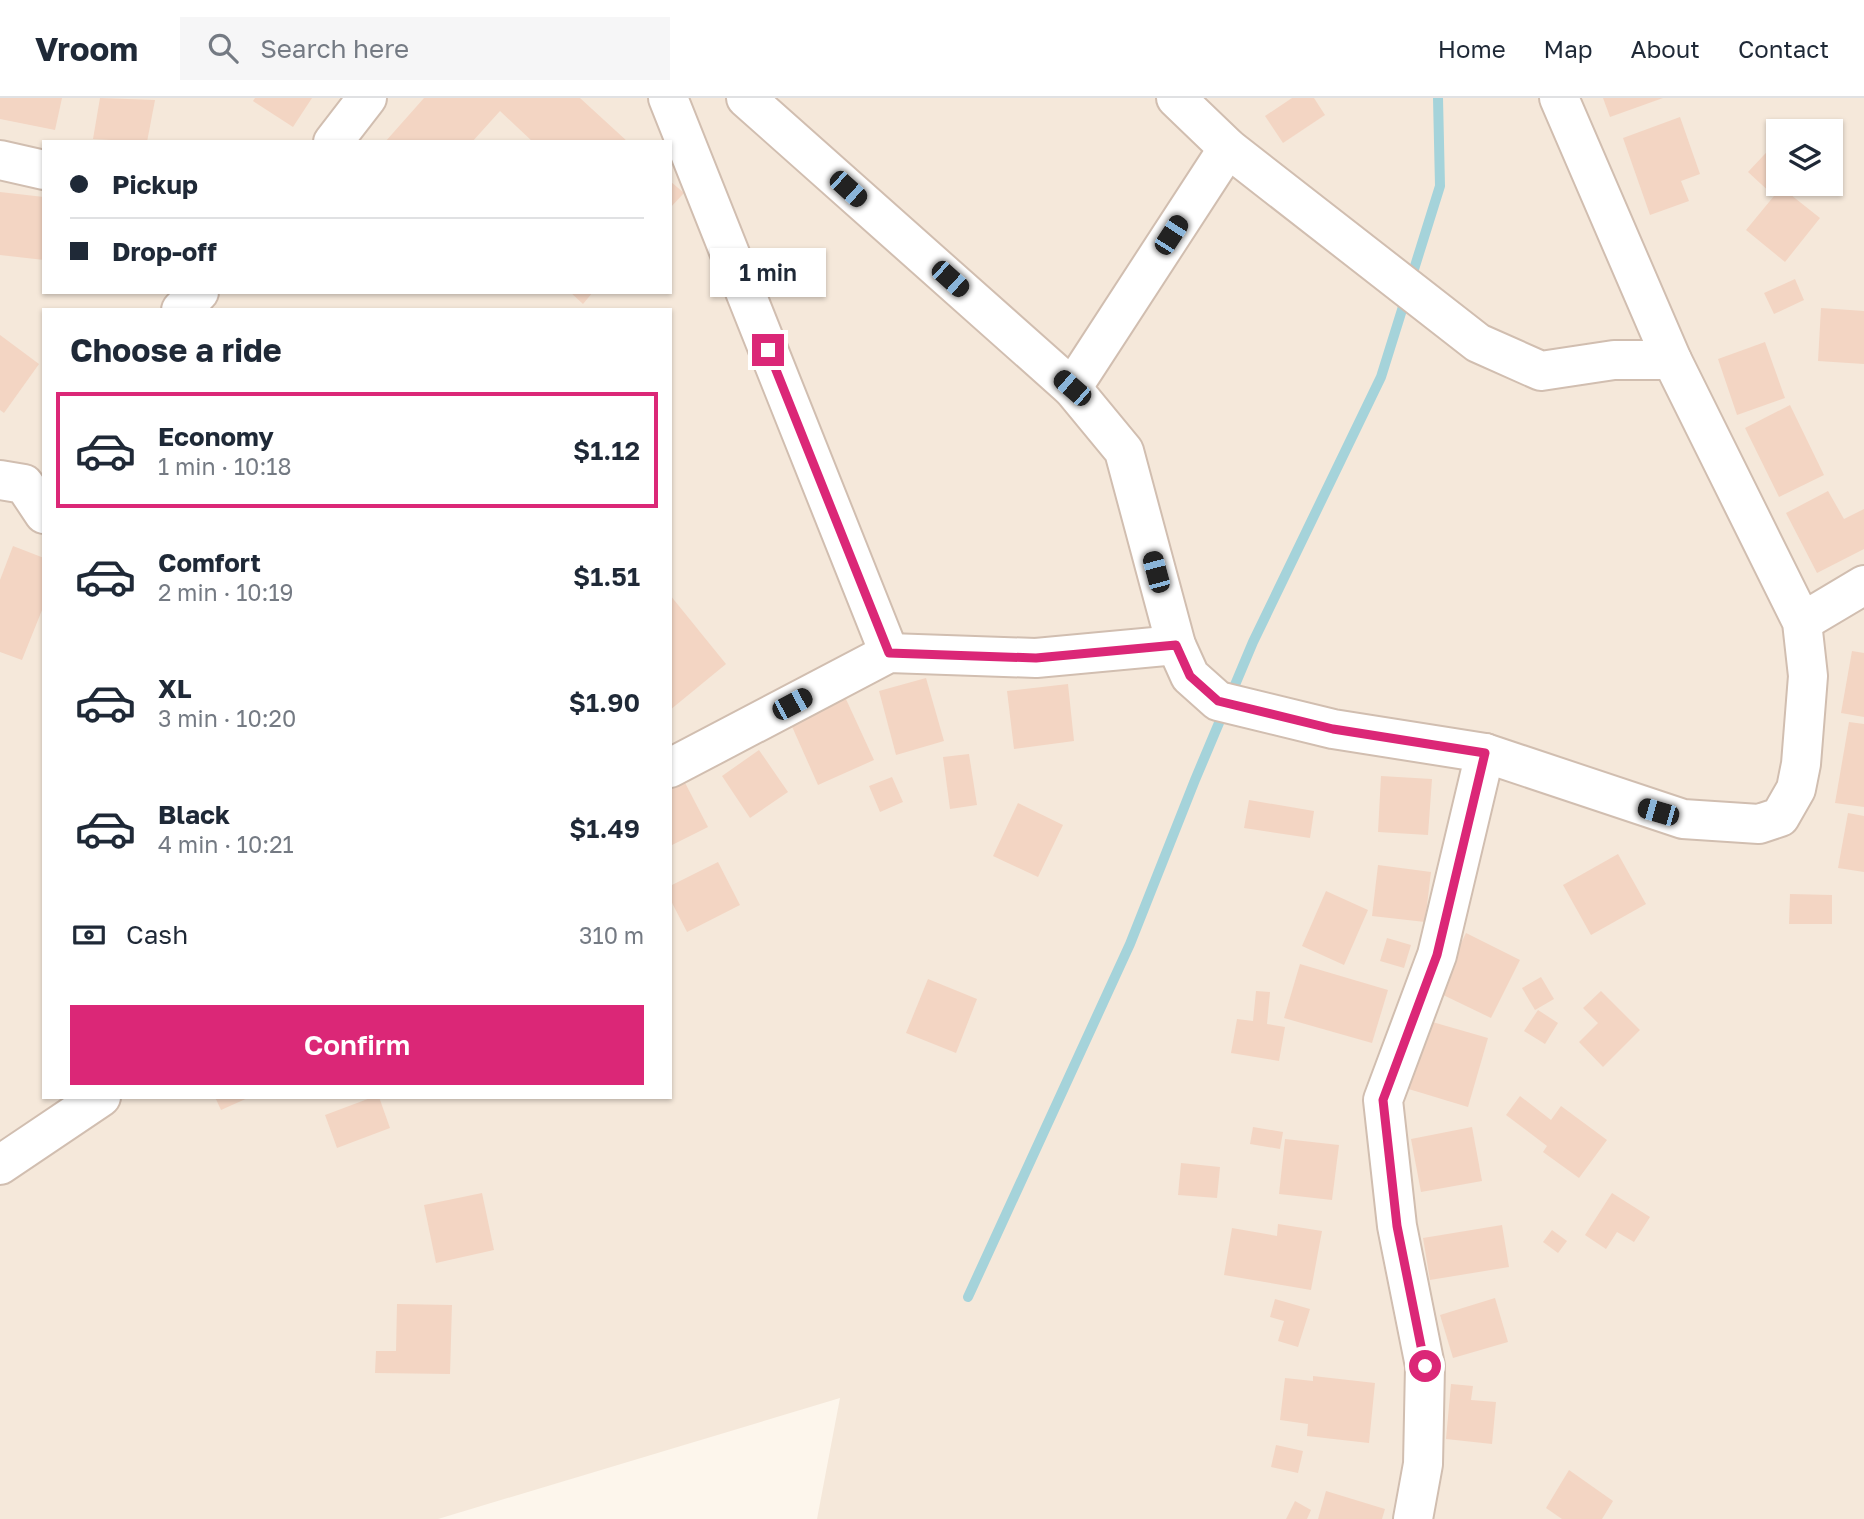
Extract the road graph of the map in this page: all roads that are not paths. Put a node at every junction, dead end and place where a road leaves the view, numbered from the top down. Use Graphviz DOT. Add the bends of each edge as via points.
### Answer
graph roads {
  1 [pos="367,98"];
  2 [pos="668,98"];
  3 [pos="746,98"];
  4 [pos="1176,98"];
  5 [pos="1559,98"];
  6 [pos="335,140"];
  7 [pos="1228,148"];
  8 [pos="0,160"];
  9 [pos="42,170"];
  10 [pos="197,294"];
  11 [pos="183,308"];
  12 [pos="1672,360"];
  13 [pos="1072,388"];
  14 [pos="1864,585"];
  15 [pos="1802,622"];
  16 [pos="1176,645"];
  17 [pos="889,653"];
  18 [pos="1485,753"];
  19 [pos="672,767"];
  20 [pos="98,1099"];
  21 [pos="0,1166"];
  22 [pos="1413,1519"];
  1 -- 6 [label="street"];
  2 -- 17 [label="street"];
  3 -- 13 [label="street"];
  4 -- 7 [label="street"];
  5 -- 12 [label="street"];
  7 -- 12 [label="street" via="1478,343 1541,370 1614,360"];
  7 -- 13 [label="street"];
  8 -- 9 [label="street"];
  10 -- 11 [label="street"];
  12 -- 15 [label="street"];
  13 -- 16 [label="street" via="1124,451"];
  14 -- 15 [label="street"];
  15 -- 18 [label="street" via="1808,676 1801,764 1796,789 1780,817 1759,824 1683,819"];
  16 -- 17 [label="street" via="1036,658"];
  16 -- 18 [label="street" via="1190,676 1218,701 1333,729"];
  17 -- 19 [label="street"];
  18 -- 22 [label="street" via="1437,955 1383,1100 1397,1226 1425,1366 1423,1464"];
  20 -- 21 [label="street"];
}
